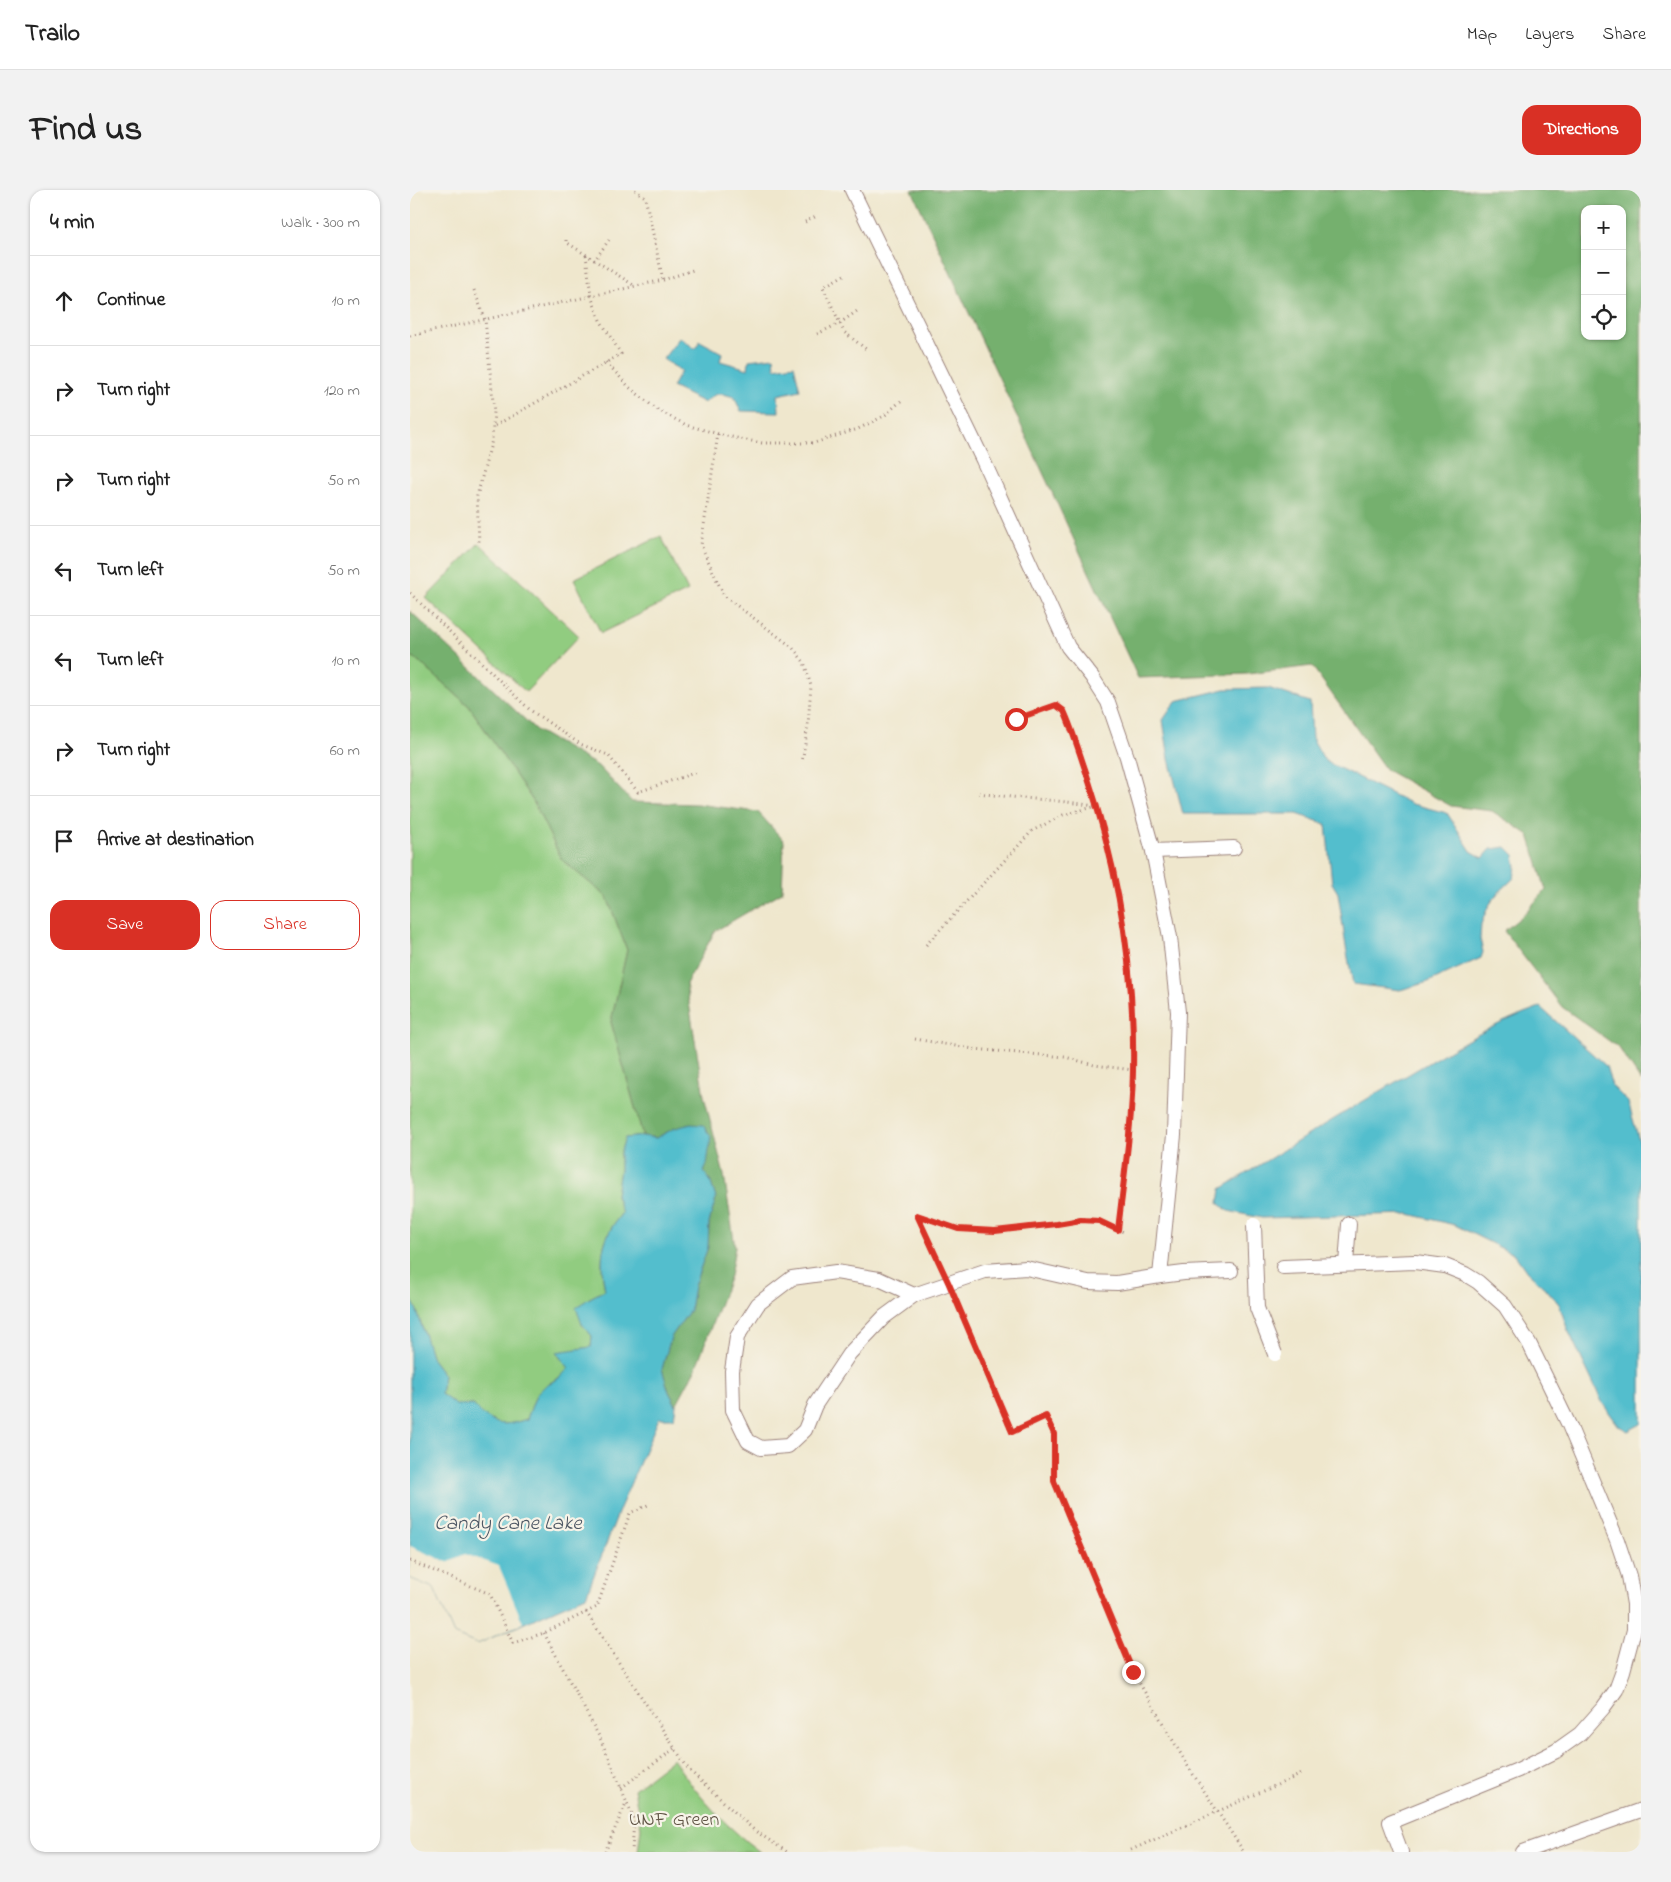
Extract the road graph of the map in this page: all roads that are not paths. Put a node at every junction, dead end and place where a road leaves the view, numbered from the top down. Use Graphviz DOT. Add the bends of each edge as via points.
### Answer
graph roads {
  1 [pos="852,190"];
  2 [pos="1234,848"];
  3 [pos="1153,851"];
  4 [pos="1349,1224"];
  5 [pos="1254,1225"];
  6 [pos="1346,1264"];
  7 [pos="1283,1267"];
  8 [pos="1231,1271"];
  9 [pos="1160,1276"];
  10 [pos="914,1295"];
  11 [pos="1275,1354"];
  12 [pos="1641,1810"];
  13 [pos="1400,1852"];
  14 [pos="1523,1852"];
  1 -- 3 [label="lane" via="983,460 1068,647 1108,702"];
  2 -- 3 [label="lane"];
  3 -- 9 [label="lane" via="1170,937 1178,1012 1174,1136"];
  4 -- 6 [label="lane"];
  5 -- 11 [label="lane, bridge" via="1256,1308"];
  6 -- 7 [label="lane"];
  6 -- 13 [label="lane" via="1415,1262 1445,1266 1478,1282 1505,1306 1529,1343 1569,1425 1617,1540 1634,1604 1634,1630 1624,1671 1616,1690 1580,1734 1556,1751 1518,1770 1390,1822"];
  8 -- 9 [label="lane"];
  9 -- 10 [label="lane" via="1117,1283 1088,1282 1026,1268 984,1271"];
  10 -- 10 [label="lane" via="879,1279 836,1272 792,1278 758,1304 736,1337 732,1371 733,1410 748,1442 761,1448 788,1446 805,1430 815,1405 849,1354 884,1317"];
  12 -- 14 [label="lane"];
}
